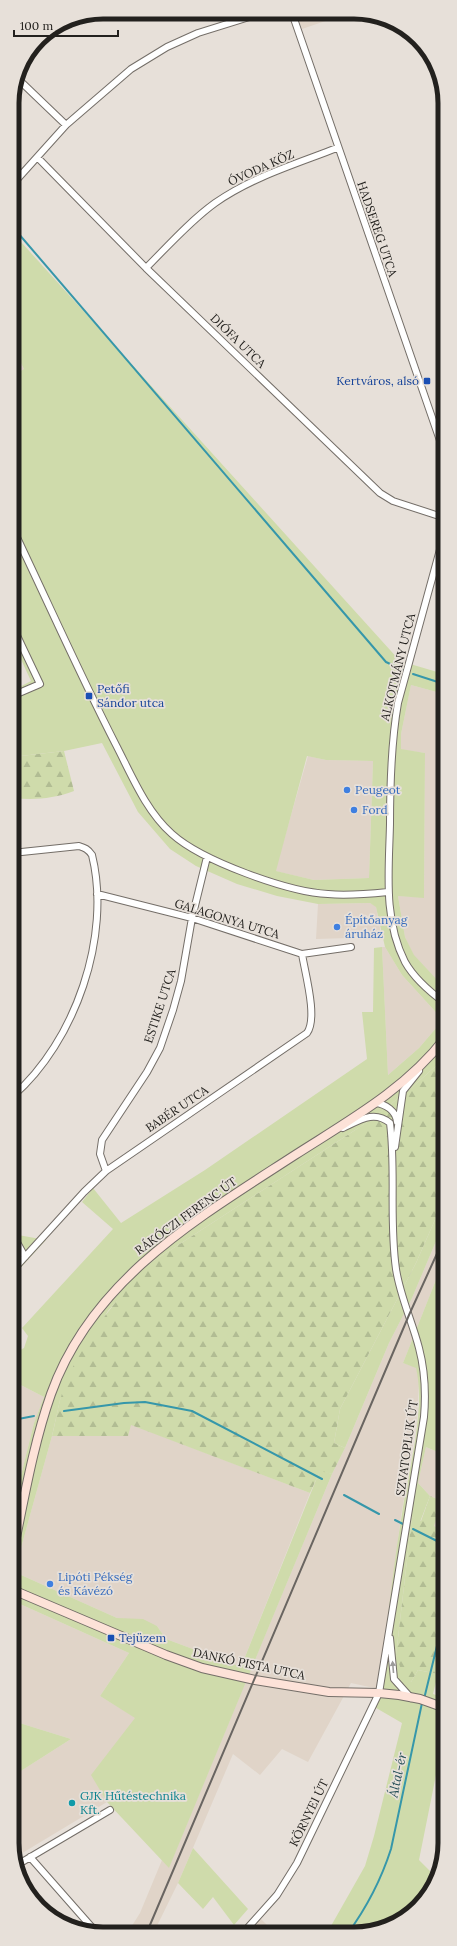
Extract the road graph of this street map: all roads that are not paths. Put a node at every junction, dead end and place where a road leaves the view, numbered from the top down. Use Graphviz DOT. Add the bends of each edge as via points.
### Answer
graph roads {
  1 [pos="243,19"];
  2 [pos="294,19"];
  3 [pos="22,83"];
  4 [pos="66,125"];
  5 [pos="337,148"];
  6 [pos="38,158"];
  7 [pos="19,178"];
  8 [pos="146,268"];
  9 [pos="438,426"];
  10 [pos="438,516"];
  11 [pos="19,542"];
  12 [pos="438,557"];
  13 [pos="19,640"];
  14 [pos="19,693"];
  15 [pos="19,852"];
  16 [pos="208,857"];
  17 [pos="388,892"];
  18 [pos="97,894"];
  19 [pos="192,918"];
  20 [pos="351,946"];
  21 [pos="302,954"];
  22 [pos="438,998"];
  23 [pos="438,1046"];
  24 [pos="432,1055"];
  25 [pos="19,1089"];
  26 [pos="380,1104"];
  27 [pos="390,1123"];
  28 [pos="398,1130"];
  29 [pos="313,1143"];
  30 [pos="394,1152"];
  31 [pos="106,1171"];
  32 [pos="19,1246"];
  33 [pos="25,1257"];
  34 [pos="19,1264"];
  35 [pos="19,1525"];
  36 [pos="19,1593"];
  37 [pos="390,1629"];
  38 [pos="379,1693"];
  39 [pos="411,1698"];
  40 [pos="438,1706"];
  41 [pos="110,1810"];
  42 [pos="30,1858"];
  43 [pos="22,1864"];
  44 [pos="90,1926"];
  45 [pos="249,1927"];
  1 -- 4 [label="street" via="198,33 161,51 115,82"];
  2 -- 5 [label="street, HADSEREG UTCA"];
  3 -- 4 [label="street"];
  4 -- 6 [label="street"];
  5 -- 8 [label="street, ÓVODA KÖZ" via="263,177 229,194 203,213"];
  5 -- 9 [label="street, HADSEREG UTCA"];
  6 -- 7 [label="street"];
  6 -- 8 [label="street, DIÓFA UTCA"];
  8 -- 10 [label="street, DIÓFA UTCA" via="380,493 400,503"];
  11 -- 16 [label="street" via="106,724 150,809 172,834"];
  12 -- 17 [label="street, ALKOTMÁNY UTCA" via="394,724"];
  13 -- 14 [label="street" via="40,684"];
  15 -- 18 [label="street" via="84,847 92,855"];
  16 -- 17 [label="street" via="291,888 327,894 361,895"];
  16 -- 19 [label="street, ESTIKE UTCA"];
  17 -- 22 [label="street, ALKOTMÁNY UTCA" via="394,933 404,961 423,985"];
  18 -- 19 [label="street, GALAGONYA UTCA"];
  18 -- 25 [label="street" via="92,950 74,1008 44,1061"];
  19 -- 21 [label="street, GALAGONYA UTCA"];
  19 -- 31 [label="street, ESTIKE UTCA" via="182,981 162,1042 147,1072 100,1145 101,1159"];
  20 -- 21 [label="street, GALAGONYA UTCA"];
  21 -- 31 [label="street, BABÉR UTCA" via="311,1013 307,1034"];
  23 -- 24 [label="main road, RÁKÓCZI FERENC ÚT"];
  24 -- 26 [label="main road, RÁKÓCZI FERENC ÚT"];
  24 -- 28 [label="street, SZVATOPLUK ÚT" via="403,1091"];
  26 -- 27 [label="street, SZVATOPLUK ÚT"];
  26 -- 28 [label="street" via="396,1116"];
  26 -- 29 [label="main road, RÁKÓCZI FERENC ÚT"];
  27 -- 29 [label="street" via="382,1116 373,1116"];
  27 -- 30 [label="street, SZVATOPLUK ÚT"];
  28 -- 30 [label="street, SZVATOPLUK ÚT"];
  29 -- 35 [label="main road, RÁKÓCZI FERENC ÚT" via="164,1244 124,1280 94,1314 65,1361 51,1394"];
  30 -- 37 [label="street, SZVATOPLUK ÚT" via="392,1226 398,1285 419,1348 426,1399"];
  31 -- 33 [label="street, BABÉR UTCA"];
  32 -- 33 [label="street"];
  33 -- 34 [label="street, BABÉR UTCA"];
  36 -- 38 [label="main road, DANKÓ PISTA UTCA" via="202,1668 322,1691"];
  37 -- 38 [label="street, SZVATOPLUK ÚT"];
  39 -- 37 [label="street, SZVATOPLUK ÚT, one-way" via="394,1679"];
  38 -- 39 [label="main road, DANKÓ PISTA UTCA"];
  38 -- 45 [label="street, KÖRNYEI ÚT" via="297,1863 278,1895"];
  39 -- 40 [label="main road, DANKÓ PISTA UTCA"];
  41 -- 42 [label="street"];
  42 -- 43 [label="street"];
  42 -- 44 [label="street"];
}
